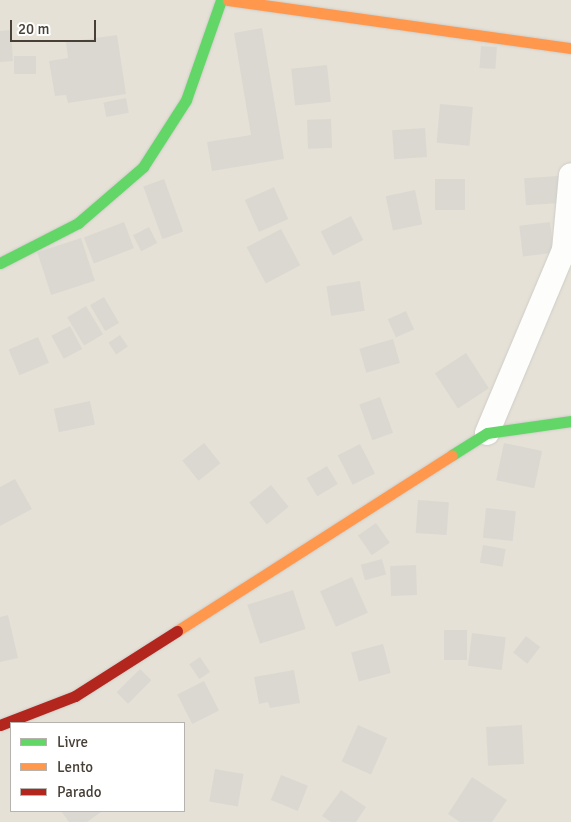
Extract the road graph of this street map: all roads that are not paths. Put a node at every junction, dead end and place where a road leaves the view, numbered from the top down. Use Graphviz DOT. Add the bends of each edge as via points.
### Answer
graph roads {
  1 [pos="221,0"];
  2 [pos="228,0"];
  3 [pos="571,48"];
  4 [pos="571,175"];
  5 [pos="564,250"];
  6 [pos="0,263"];
  7 [pos="571,280"];
  8 [pos="571,421"];
  9 [pos="486,432"];
  10 [pos="0,725"];
  1 -- 6 [label="street" via="186,100 143,167 78,223"];
  2 -- 3 [label="street"];
  4 -- 5 [label="street"];
  5 -- 7 [label="street"];
  5 -- 9 [label="street"];
  8 -- 9 [label="street"];
  9 -- 10 [label="street" via="76,696"];
}
